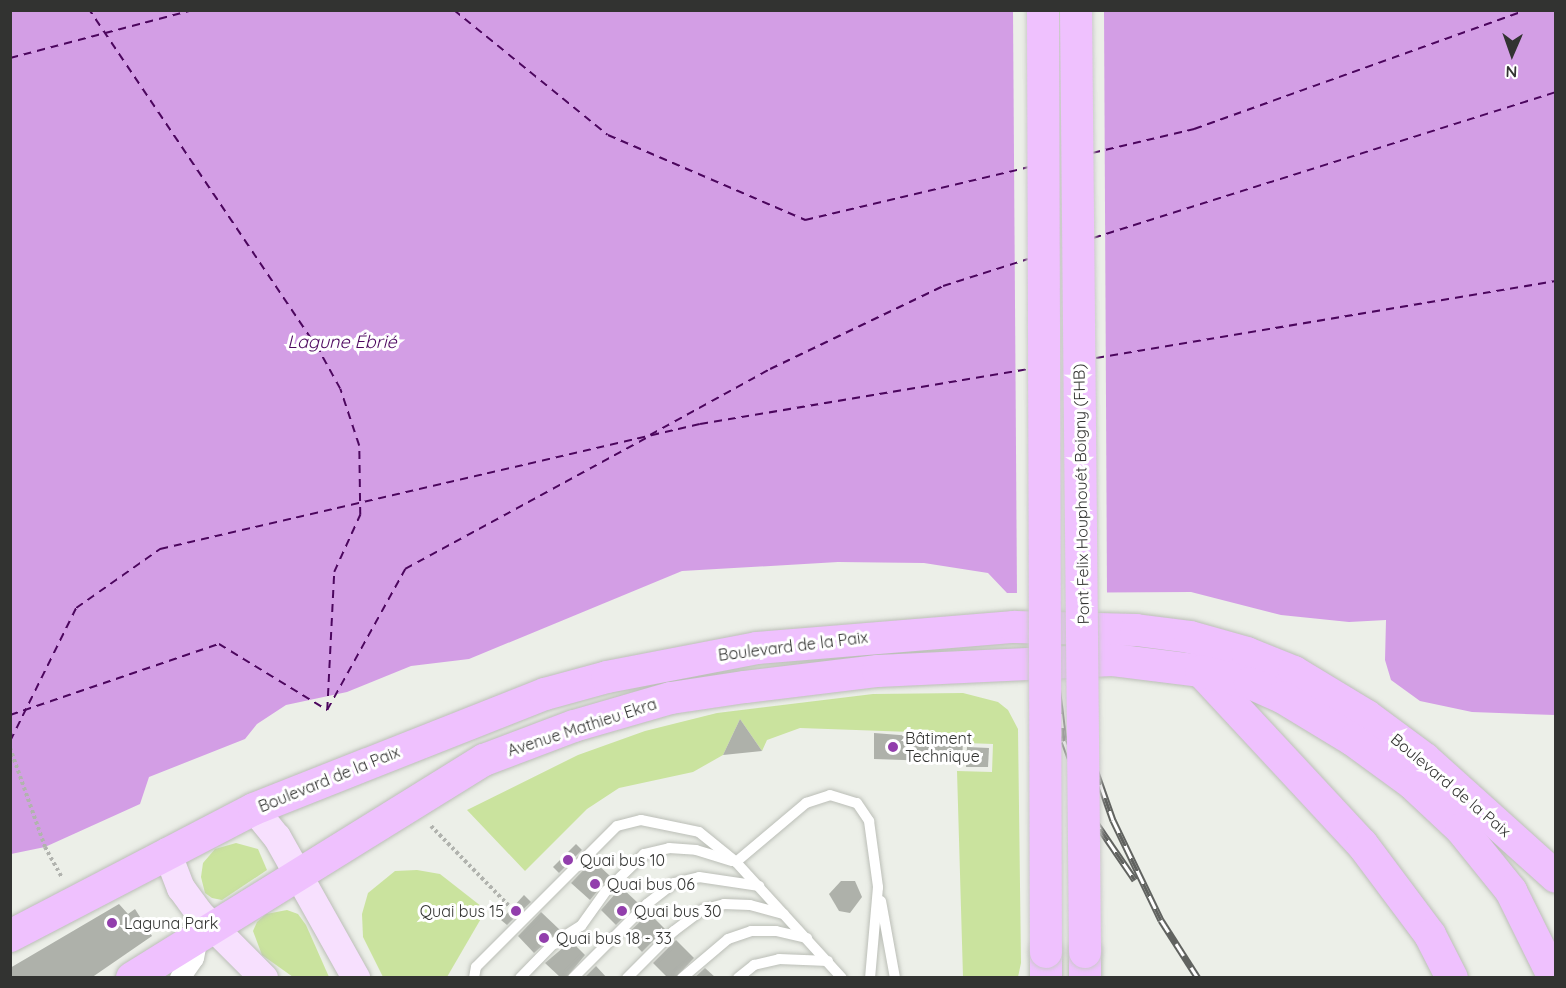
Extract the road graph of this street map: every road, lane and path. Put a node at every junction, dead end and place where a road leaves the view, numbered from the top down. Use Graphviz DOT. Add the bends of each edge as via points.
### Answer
graph roads {
  1 [pos="1043,10"];
  2 [pos="1076,10"];
  3 [pos="985,665"];
  4 [pos="1201,671"];
  5 [pos="10,748"];
  6 [pos="254,809"];
  7 [pos="423,830"];
  8 [pos="167,852"];
  9 [pos="736,862"];
  10 [pos="299,875"];
  11 [pos="1556,877"];
  12 [pos="759,886"];
  13 [pos="878,887"];
  14 [pos="75,900"];
  15 [pos="516,901"];
  16 [pos="785,914"];
  17 [pos="205,933"];
  18 [pos="10,936"];
  19 [pos="807,938"];
  20 [pos="828,961"];
  21 [pos="1046,965"];
  22 [pos="1085,965"];
  23 [pos="1554,975"];
  24 [pos="132,978"];
  25 [pos="180,978"];
  26 [pos="264,978"];
  27 [pos="356,978"];
  28 [pos="474,978"];
  29 [pos="520,978"];
  30 [pos="573,978"];
  31 [pos="627,978"];
  32 [pos="682,978"];
  33 [pos="738,978"];
  34 [pos="842,978"];
  35 [pos="870,978"];
  36 [pos="895,978"];
  37 [pos="1452,978"];
  1 -- 21 [label="main road, bridge"];
  2 -- 22 [label="main road, Pont Felix Houphouét Boigny (FHB), bridge"];
  3 -- 4 [label="main road, Boulevard de la Paix" via="1113,660"];
  3 -- 10 [label="main road, Avenue Mathieu Ekra" via="878,671 745,687 671,698 574,726 484,760"];
  4 -- 23 [label="main road, Boulevard de la Paix" via="1282,697 1353,740 1412,783 1461,829 1511,891"];
  4 -- 37 [label="main road" via="1369,853 1430,935"];
  5 -- 14 [label="path" via="45,846"];
  6 -- 8 [label="main road, Boulevard de la Paix"];
  6 -- 10 [label="main road" via="278,837"];
  6 -- 11 [label="main road, Boulevard de la Paix" via="545,694 659,666 757,648 931,631 1014,627 1136,630 1190,637 1247,653 1294,672 1367,716 1425,759"];
  7 -- 15 [label="path" via="430,825 509,908"];
  8 -- 14 [label="main road, Boulevard de la Paix"];
  8 -- 17 [label="main road"];
  9 -- 12 [label="lane"];
  9 -- 13 [label="lane" via="806,803 830,795 857,802 869,821"];
  9 -- 28 [label="lane" via="699,832 641,820 617,826 476,967"];
  9 -- 29 [label="lane" via="696,850 669,848 644,854 606,891 581,926 555,942"];
  10 -- 17 [label="main road, Avenue Mathieu Ekra"];
  10 -- 27 [label="main road"];
  12 -- 16 [label="lane"];
  12 -- 30 [label="lane" via="699,877 674,883 647,904"];
  13 -- 35 [label="lane"];
  13 -- 36 [label="lane"];
  14 -- 18 [label="main road, Boulevard de la Paix"];
  16 -- 19 [label="lane"];
  16 -- 31 [label="lane" via="750,905 724,904 702,910 674,931"];
  17 -- 24 [label="main road, Avenue Mathieu Ekra"];
  17 -- 25 [label="street"];
  17 -- 26 [label="main road"];
  19 -- 20 [label="lane"];
  19 -- 32 [label="lane" via="776,931 751,931 728,939"];
  20 -- 33 [label="lane" via="779,959 754,965"];
  20 -- 34 [label="lane"];
}
